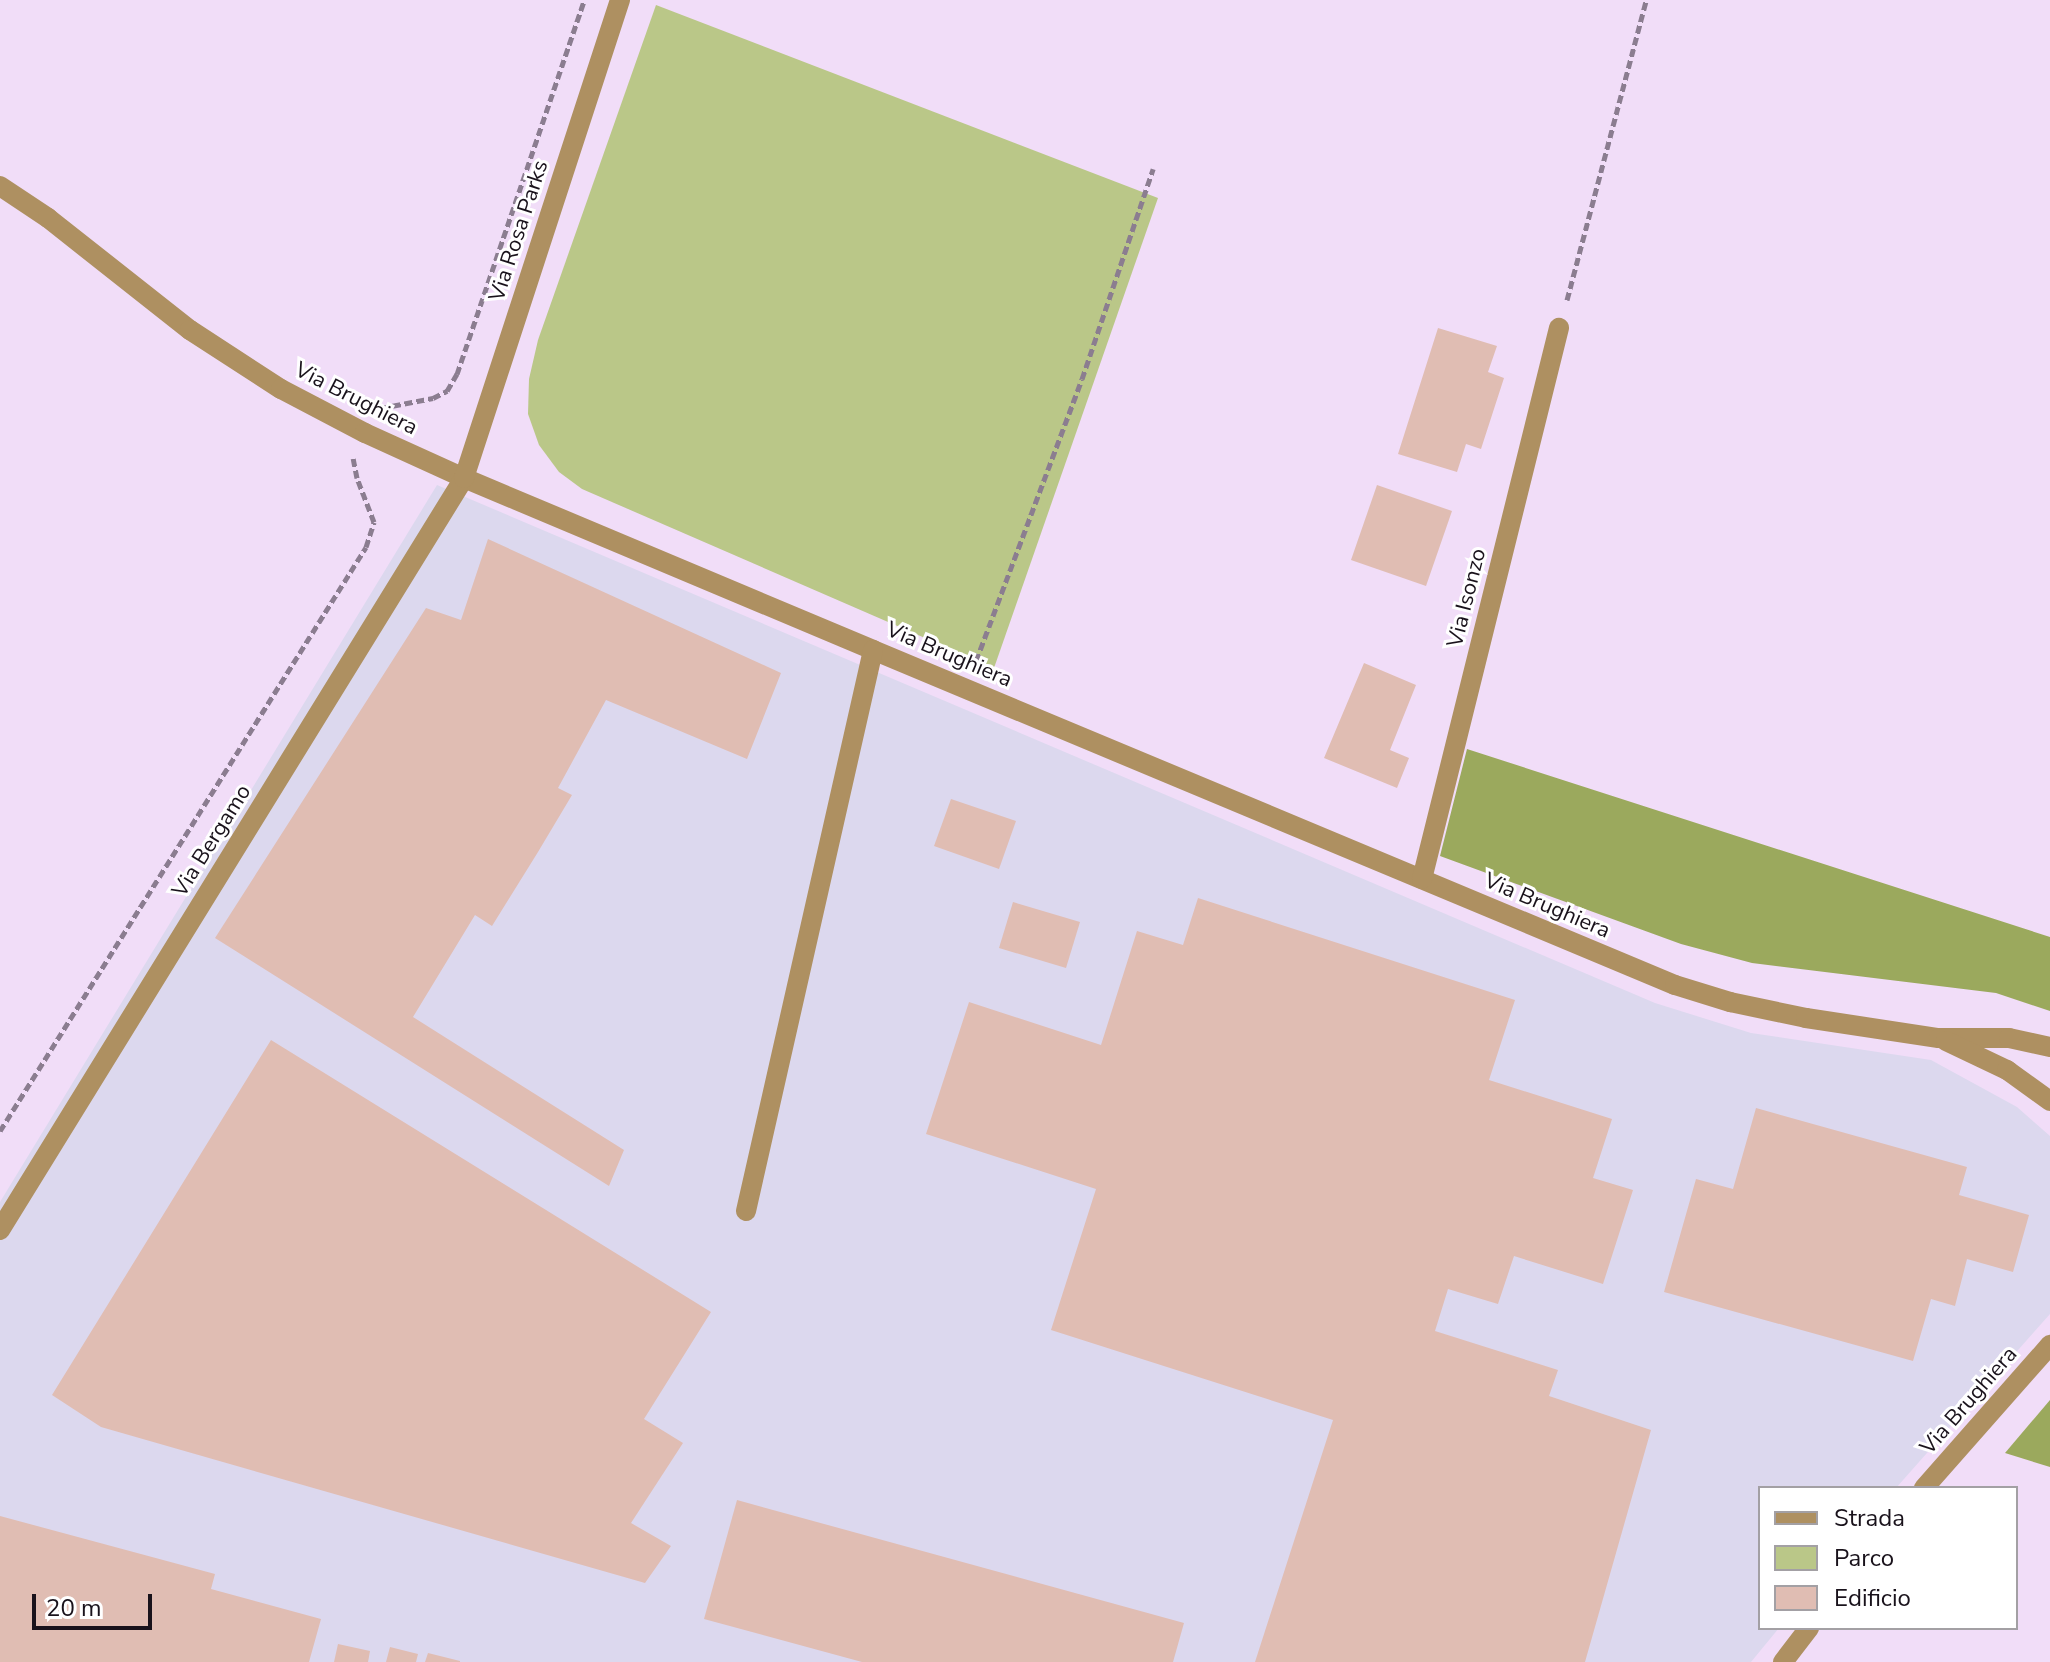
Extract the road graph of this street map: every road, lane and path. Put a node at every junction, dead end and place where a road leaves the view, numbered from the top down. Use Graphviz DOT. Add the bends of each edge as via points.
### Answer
graph roads {
  1 [pos="584,0"];
  2 [pos="620,0"];
  3 [pos="1646,0"];
  4 [pos="1153,169"];
  5 [pos="0,186"];
  6 [pos="1559,328"];
  7 [pos="365,433"];
  8 [pos="464,478"];
  9 [pos="873,650"];
  10 [pos="965,688"];
  11 [pos="1422,879"];
  12 [pos="1939,1038"];
  13 [pos="2050,1047"];
  14 [pos="2050,1101"];
  15 [pos="0,1131"];
  16 [pos="746,1211"];
  17 [pos="0,1230"];
  18 [pos="2050,1345"];
  19 [pos="1926,1486"];
  20 [pos="1807,1630"];
  21 [pos="1783,1662"];
  1 -- 7 [label="path" via="457,374 447,391 433,398 379,409"];
  2 -- 8 [label="street, Via Rosa Parks"];
  3 -- 6 [label="path"];
  4 -- 10 [label="path" via="1082,379"];
  5 -- 7 [label="street, Via Brughiera" via="190,330 281,389"];
  6 -- 11 [label="street, Via Isonzo"];
  7 -- 8 [label="street, Via Brughiera"];
  7 -- 15 [label="path" via="353,459 374,522 366,547"];
  8 -- 9 [label="street, Via Brughiera"];
  8 -- 17 [label="street, Via Bergamo"];
  9 -- 10 [label="street, Via Brughiera"];
  9 -- 16 [label="street"];
  10 -- 11 [label="street, Via Brughiera"];
  11 -- 12 [label="street, Via Brughiera" via="1716,998"];
  12 -- 13 [label="street" via="2009,1038"];
  12 -- 14 [label="street" via="2007,1070"];
  18 -- 19 [label="street, Via Brughiera"];
  20 -- 21 [label="street"];
}
